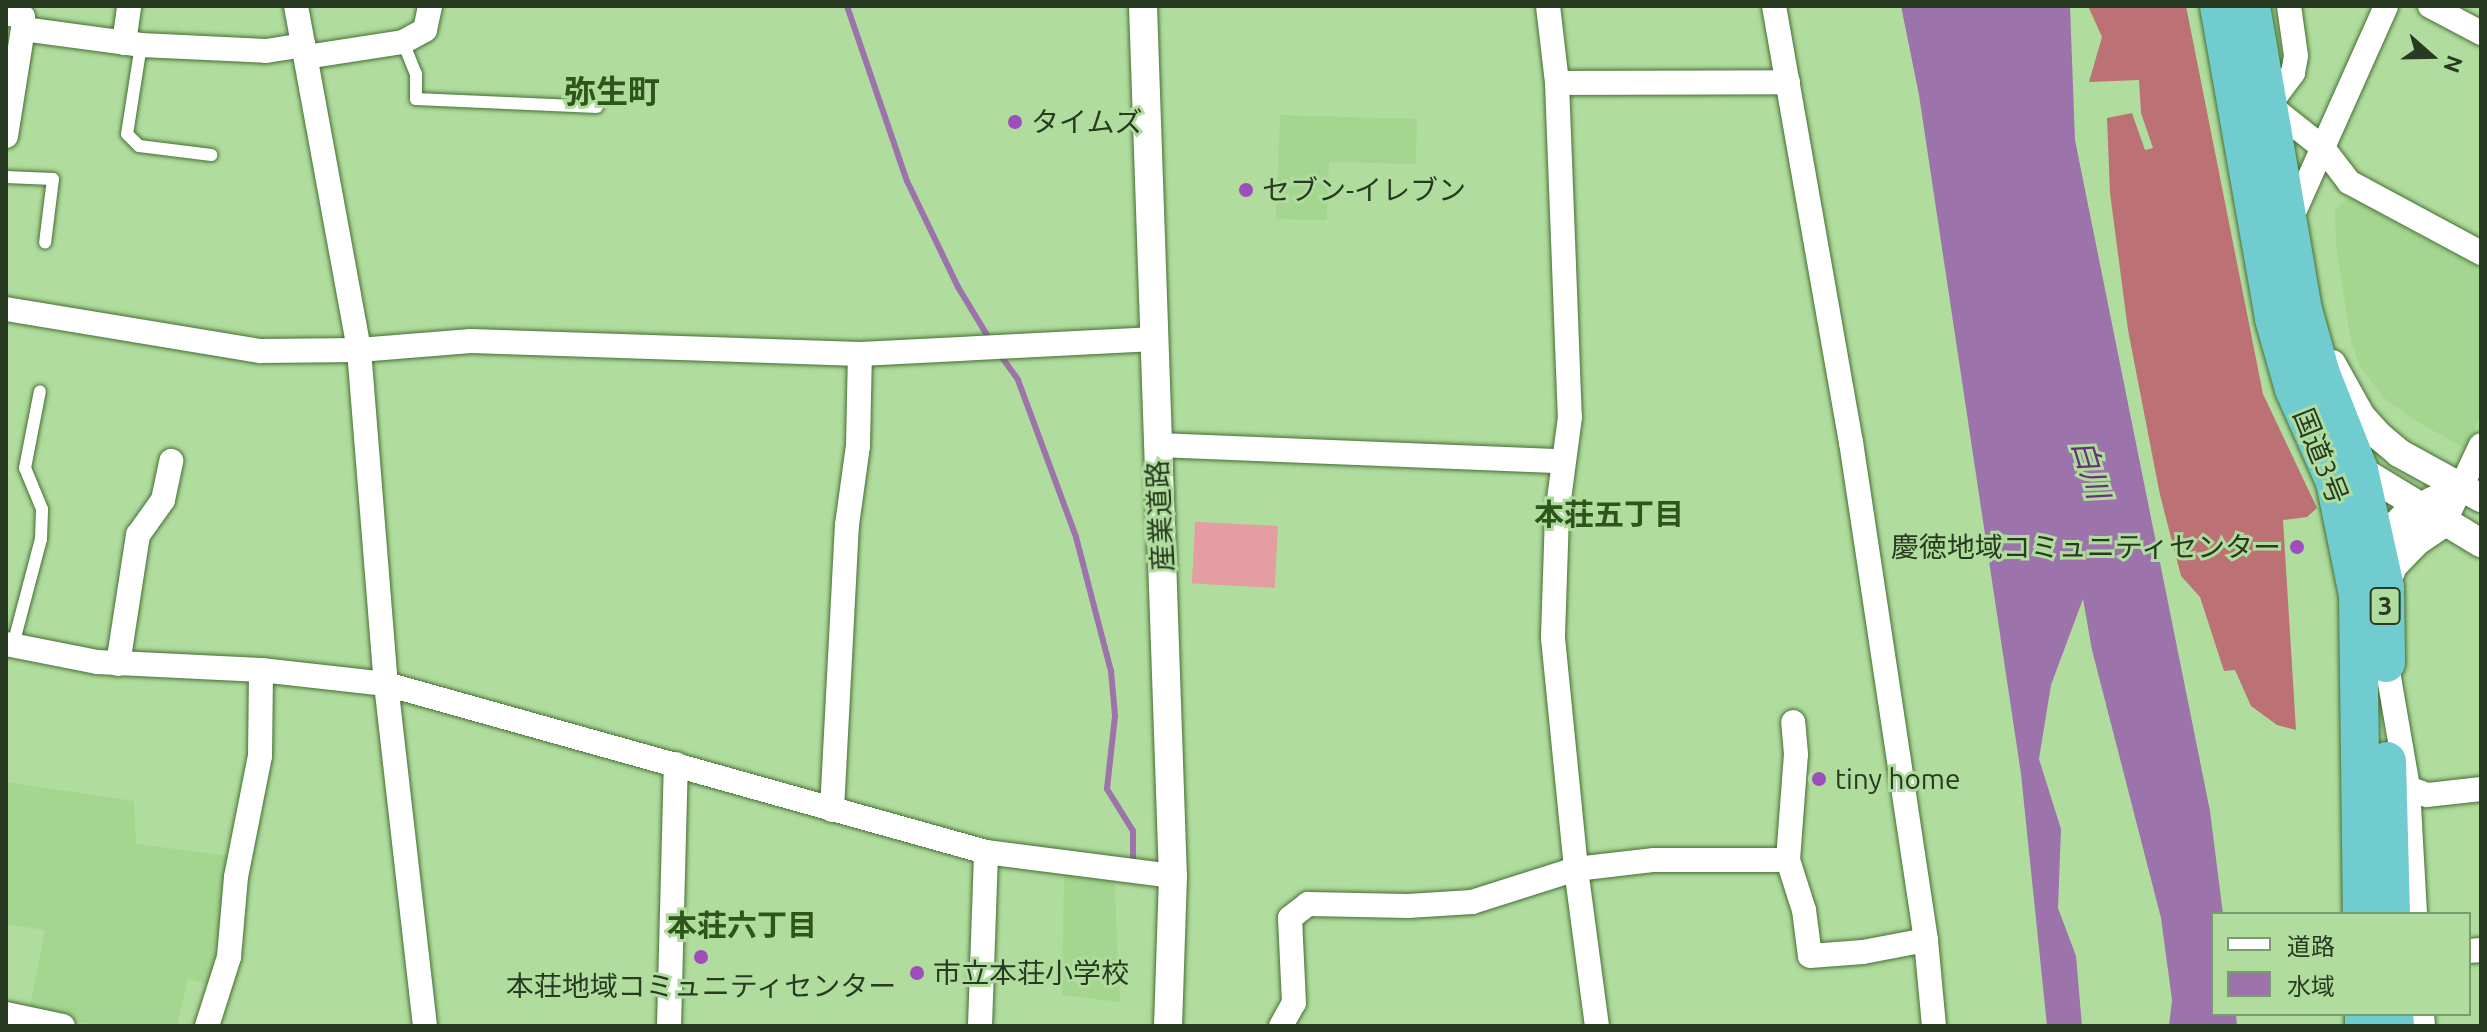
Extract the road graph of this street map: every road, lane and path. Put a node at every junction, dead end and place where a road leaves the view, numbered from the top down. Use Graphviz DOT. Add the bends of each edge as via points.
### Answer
graph roads {
  1 [pos="129,6"];
  2 [pos="296,6"];
  3 [pos="430,6"];
  4 [pos="1143,6"];
  5 [pos="1548,6"];
  6 [pos="1774,6"];
  7 [pos="2219,6"];
  8 [pos="2251,6"];
  9 [pos="2386,6"];
  10 [pos="2430,6"];
  11 [pos="2290,15"];
  12 [pos="15,21"];
  13 [pos="2481,33"];
  14 [pos="403,42"];
  15 [pos="132,44"];
  16 [pos="305,51"];
  17 [pos="1788,82"];
  18 [pos="1557,83"];
  19 [pos="2269,105"];
  20 [pos="597,107"];
  21 [pos="6,136"];
  22 [pos="2323,148"];
  23 [pos="211,155"];
  24 [pos="6,177"];
  25 [pos="2289,223"];
  26 [pos="45,243"];
  27 [pos="2481,253"];
  28 [pos="6,309"];
  29 [pos="2303,310"];
  30 [pos="1155,339"];
  31 [pos="359,350"];
  32 [pos="860,354"];
  33 [pos="40,391"];
  34 [pos="2320,443"];
  35 [pos="1157,445"];
  36 [pos="2481,445"];
  37 [pos="171,461"];
  38 [pos="1562,461"];
  39 [pos="2359,470"];
  40 [pos="2471,493"];
  41 [pos="2419,507"];
  42 [pos="2444,523"];
  43 [pos="2481,543"];
  44 [pos="2376,545"];
  45 [pos="2372,591"];
  46 [pos="10,644"];
  47 [pos="118,664"];
  48 [pos="261,670"];
  49 [pos="386,684"];
  50 [pos="1793,722"];
  51 [pos="676,764"];
  52 [pos="2398,788"];
  53 [pos="2481,789"];
  54 [pos="832,810"];
  55 [pos="986,852"];
  56 [pos="1788,860"];
  57 [pos="1576,869"];
  58 [pos="1173,876"];
  59 [pos="2362,912"];
  60 [pos="2391,912"];
  61 [pos="2415,912"];
  62 [pos="1926,940"];
  63 [pos="6,1014"];
  64 [pos="63,1026"];
  65 [pos="207,1026"];
  66 [pos="425,1026"];
  67 [pos="669,1026"];
  68 [pos="980,1026"];
  69 [pos="1168,1026"];
  70 [pos="1281,1026"];
  71 [pos="1597,1026"];
  72 [pos="1934,1026"];
  1 -- 15 [label="street"];
  2 -- 16 [label="street"];
  3 -- 14 [label="street" via="425,30"];
  4 -- 30 [label="street, 産業道路"];
  5 -- 18 [label="street"];
  6 -- 17 [label="street"];
  7 -- 34 [label="highway, 国道3号 / 3" via="2274,319 2294,389"];
  8 -- 19 [label="highway, 国道3号 / 3"];
  9 -- 22 [label="street"];
  10 -- 13 [label="street"];
  11 -- 19 [label="street" via="2293,73"];
  12 -- 15 [label="street"];
  12 -- 21 [label="street"];
  14 -- 16 [label="street"];
  14 -- 20 [label="lane" via="416,74 416,99"];
  15 -- 16 [label="street"];
  15 -- 23 [label="lane" via="127,134 139,146"];
  16 -- 31 [label="street"];
  17 -- 18 [label="street"];
  17 -- 62 [label="street" via="1851,442"];
  18 -- 38 [label="street" via="1570,417"];
  19 -- 22 [label="street"];
  19 -- 25 [label="highway, 国道3号 / 3"];
  22 -- 25 [label="street"];
  22 -- 27 [label="street" via="2349,182"];
  24 -- 26 [label="lane" via="53,179"];
  25 -- 29 [label="highway, 国道3号 / 3"];
  28 -- 31 [label="street" via="261,351"];
  29 -- 39 [label="highway, 国道3号 / 3" via="2321,374"];
  29 -- 40 [label="street" via="2361,416 2379,436"];
  30 -- 32 [label="street"];
  30 -- 35 [label="street, 産業道路"];
  31 -- 32 [label="street" via="471,341"];
  31 -- 49 [label="street"];
  32 -- 54 [label="street"];
  33 -- 46 [label="lane" via="25,468 42,509 41,539"];
  34 -- 39 [label="street"];
  34 -- 45 [label="highway, 国道3号 / 3"];
  35 -- 38 [label="street"];
  35 -- 58 [label="street, 産業道路"];
  36 -- 40 [label="street"];
  37 -- 47 [label="street" via="163,500 138,535"];
  38 -- 57 [label="street" via="1553,638"];
  39 -- 41 [label="street"];
  39 -- 44 [label="highway, 国道3号 / 3"];
  40 -- 41 [label="street"];
  40 -- 42 [label="street"];
  41 -- 42 [label="street"];
  41 -- 44 [label="street"];
  42 -- 43 [label="street"];
  42 -- 45 [label="street" via="2416,542"];
  44 -- 45 [label="highway, 国道3号 / 3"];
  45 -- 52 [label="highway, 国道3号 / 3" via="2386,660"];
  45 -- 59 [label="highway, 国道3号 / 3"];
  46 -- 47 [label="street"];
  47 -- 48 [label="street"];
  48 -- 49 [label="street"];
  48 -- 65 [label="street" via="260,756 236,877 229,957"];
  49 -- 51 [label="street"];
  49 -- 66 [label="street"];
  50 -- 56 [label="street" via="1796,754"];
  51 -- 54 [label="street"];
  51 -- 67 [label="street"];
  52 -- 53 [label="street" via="2427,795"];
  52 -- 60 [label="highway, 国道3号 / 3"];
  52 -- 61 [label="street"];
  54 -- 55 [label="street"];
  55 -- 58 [label="street"];
  55 -- 68 [label="street"];
  56 -- 57 [label="street" via="1654,860"];
  56 -- 62 [label="street" via="1804,910 1810,956"];
  57 -- 70 [label="street" via="1472,902 1308,904 1290,918 1294,1003"];
  57 -- 71 [label="street"];
  58 -- 69 [label="street, 産業道路"];
  62 -- 72 [label="street"];
  63 -- 64 [label="street"];
}
